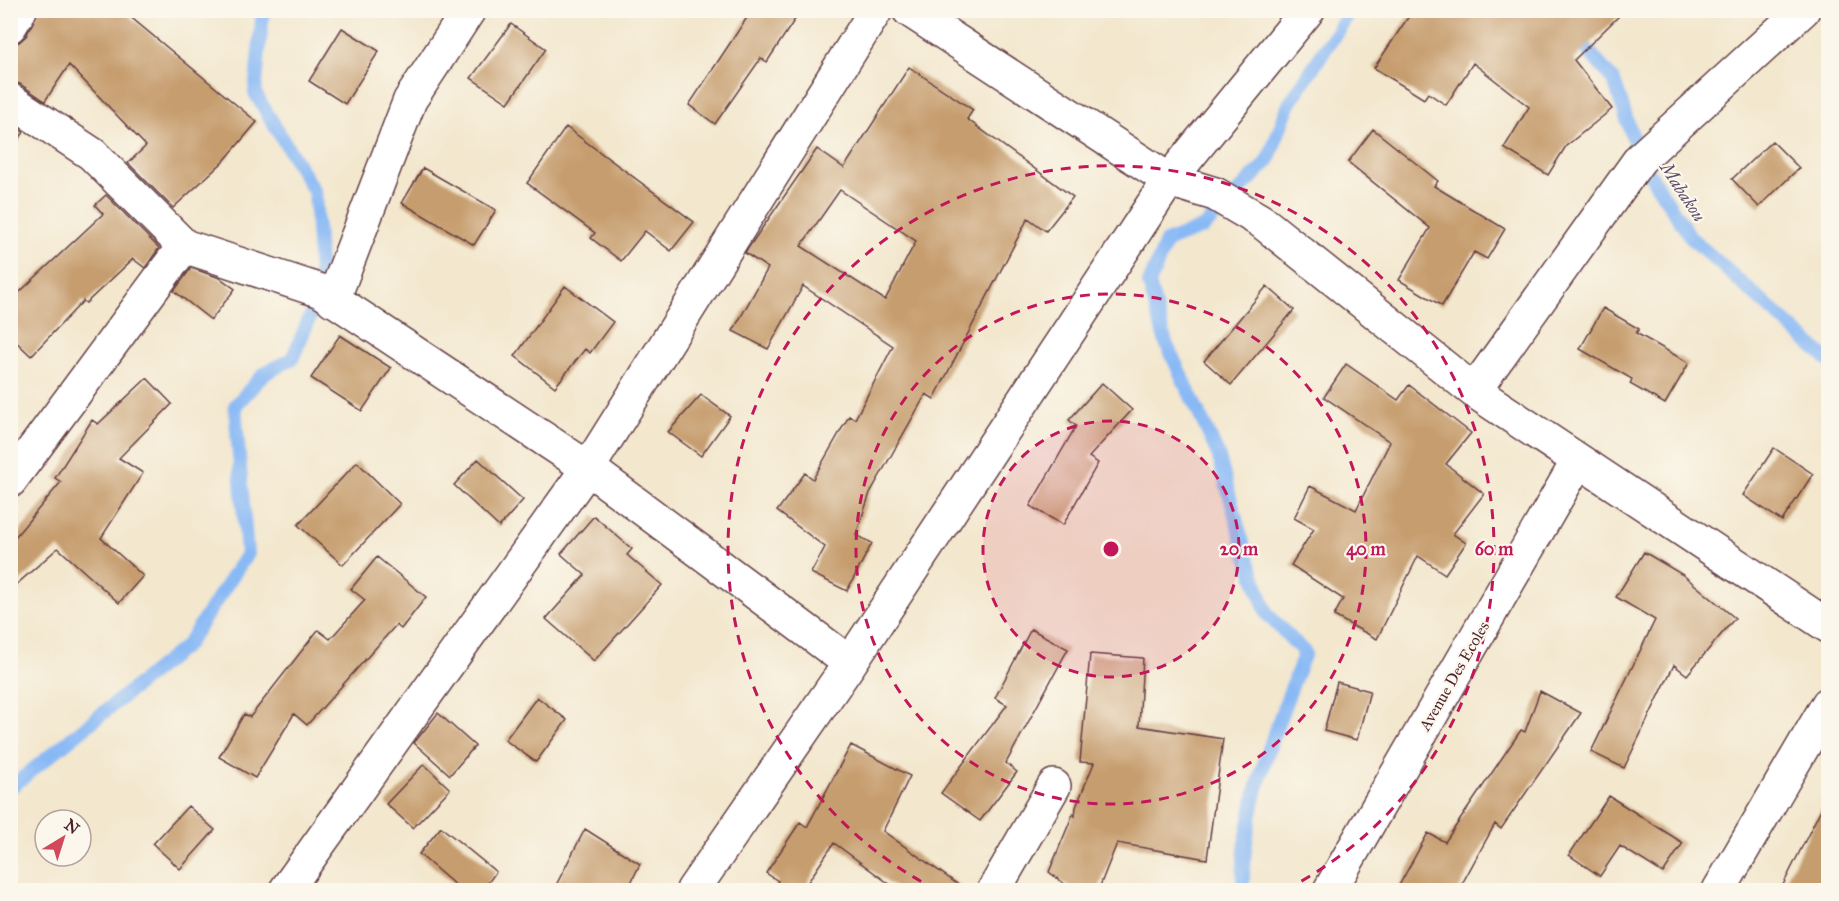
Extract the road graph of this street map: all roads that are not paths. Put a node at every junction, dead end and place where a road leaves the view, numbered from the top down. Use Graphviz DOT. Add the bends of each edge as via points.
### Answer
graph roads {
  1 [pos="20,10"];
  2 [pos="469,10"];
  3 [pos="876,10"];
  4 [pos="909,10"];
  5 [pos="1308,10"];
  6 [pos="1803,10"];
  7 [pos="10,26"];
  8 [pos="10,100"];
  9 [pos="1169,180"];
  10 [pos="184,246"];
  11 [pos="333,300"];
  12 [pos="1474,391"];
  13 [pos="1578,461"];
  14 [pos="588,468"];
  15 [pos="10,481"];
  16 [pos="1828,626"];
  17 [pos="850,663"];
  18 [pos="1828,704"];
  19 [pos="1054,786"];
  20 [pos="286,891"];
  21 [pos="693,891"];
  22 [pos="993,891"];
  23 [pos="1330,891"];
  24 [pos="1719,891"];
  1 -- 7 [label="street"];
  2 -- 11 [label="street" via="410,100"];
  3 -- 14 [label="street"];
  4 -- 9 [label="street"];
  5 -- 9 [label="street"];
  6 -- 12 [label="street" via="1640,159"];
  8 -- 10 [label="street" via="92,154"];
  9 -- 12 [label="street" via="1215,194 1261,221"];
  9 -- 17 [label="street"];
  10 -- 11 [label="street" via="321,291"];
  10 -- 15 [label="street"];
  11 -- 14 [label="street"];
  12 -- 13 [label="street"];
  13 -- 16 [label="street"];
  13 -- 23 [label="street, Avenue Des Ecoles"];
  14 -- 17 [label="street"];
  14 -- 20 [label="street"];
  17 -- 21 [label="street"];
  18 -- 24 [label="street"];
  19 -- 22 [label="street"];
}
